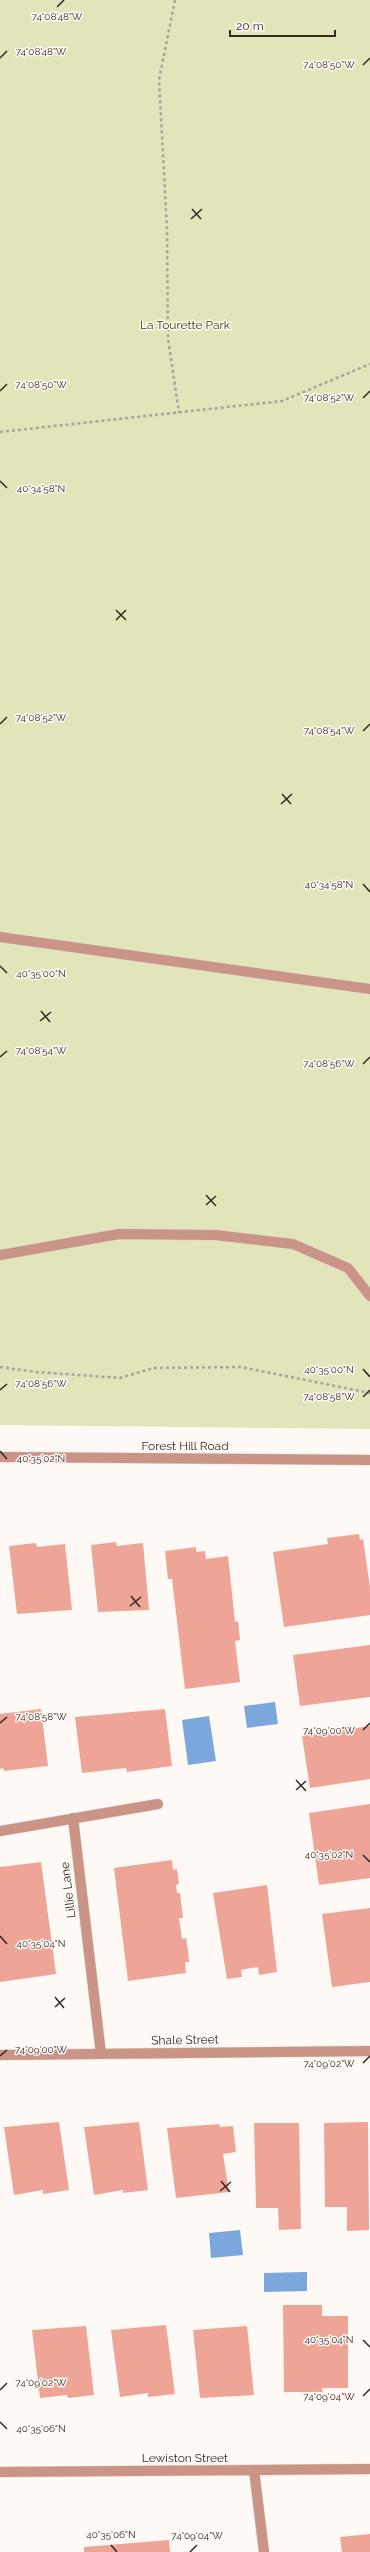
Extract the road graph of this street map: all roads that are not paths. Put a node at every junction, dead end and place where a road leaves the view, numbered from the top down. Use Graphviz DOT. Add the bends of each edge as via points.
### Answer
graph roads {
  1 [pos="0,937"];
  2 [pos="370,989"];
  3 [pos="0,1255"];
  4 [pos="370,1296"];
  5 [pos="0,1457"];
  6 [pos="370,1460"];
  7 [pos="158,1804"];
  8 [pos="73,1818"];
  9 [pos="0,1831"];
  10 [pos="370,2051"];
  11 [pos="101,2054"];
  12 [pos="0,2056"];
  13 [pos="370,2469"];
  14 [pos="254,2470"];
  15 [pos="0,2472"];
  16 [pos="264,2552"];
  1 -- 2 [label="street"];
  3 -- 4 [label="street" via="120,1234 230,1236 293,1244 348,1268"];
  5 -- 6 [label="street, Forest Hill Road"];
  7 -- 8 [label="street"];
  8 -- 9 [label="street"];
  8 -- 11 [label="street, Lillie Lane"];
  10 -- 11 [label="street, Shale Street"];
  11 -- 12 [label="street, Shale Street"];
  13 -- 14 [label="street, Lewiston Street"];
  14 -- 15 [label="street, Lewiston Street"];
  14 -- 16 [label="street"];
}
